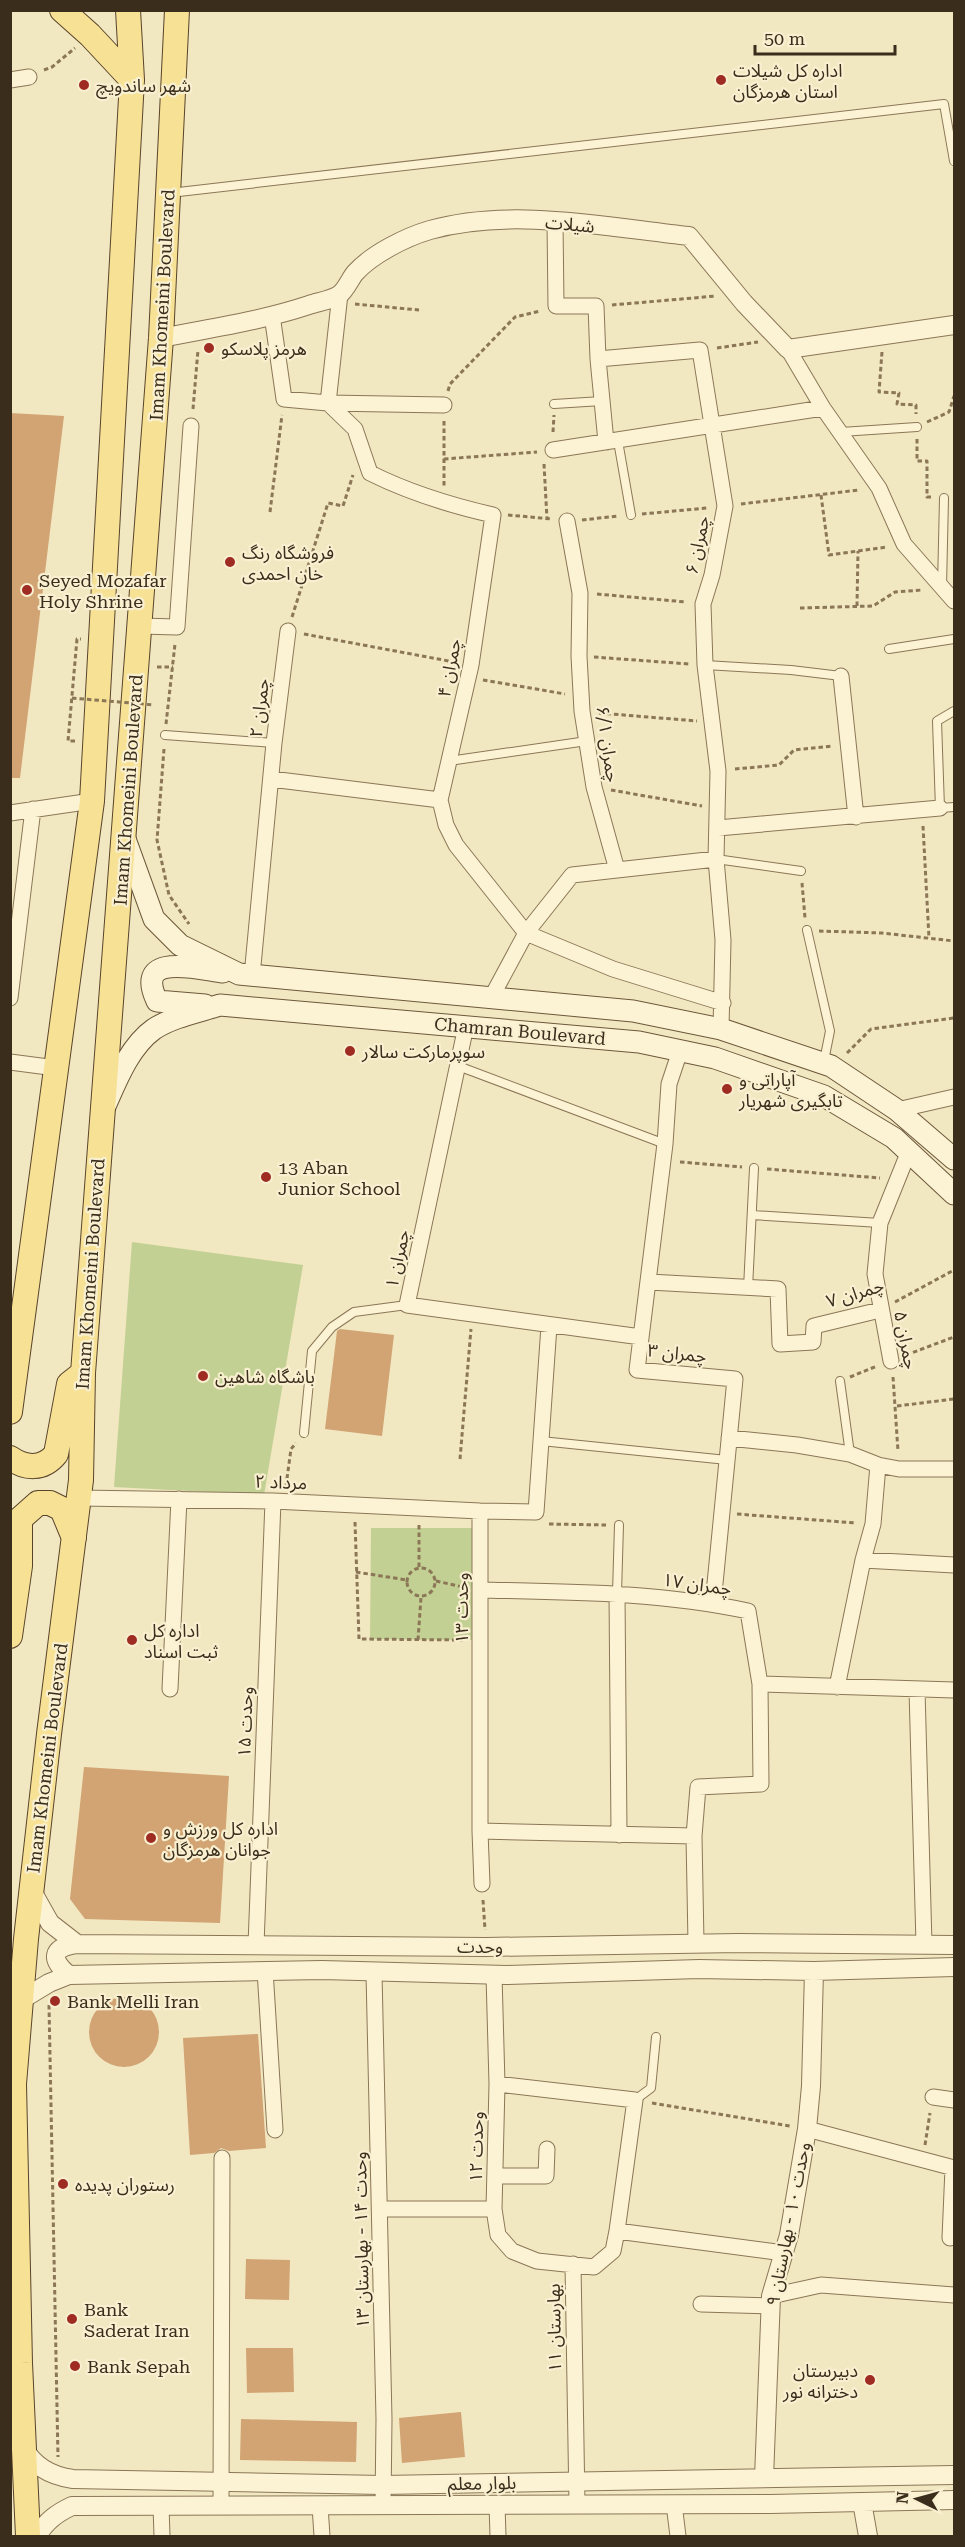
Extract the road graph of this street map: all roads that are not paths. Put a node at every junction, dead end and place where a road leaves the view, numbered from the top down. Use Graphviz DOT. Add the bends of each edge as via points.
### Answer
graph roads {
  1 [pos="62,10"];
  2 [pos="177,10"];
  3 [pos="130,16"];
  4 [pos="28,77"];
  5 [pos="10,80"];
  6 [pos="132,80"];
  7 [pos="954,161"];
  8 [pos="168,193"];
  9 [pos="555,221"];
  10 [pos="340,298"];
  11 [pos="272,315"];
  12 [pos="954,325"];
  13 [pos="162,338"];
  14 [pos="783,344"];
  15 [pos="598,359"];
  16 [pos="602,401"];
  17 [pos="328,402"];
  18 [pos="554,404"];
  19 [pos="444,405"];
  20 [pos="823,408"];
  21 [pos="191,426"];
  22 [pos="714,427"];
  23 [pos="917,427"];
  24 [pos="841,432"];
  25 [pos="612,441"];
  26 [pos="548,451"];
  27 [pos="944,498"];
  28 [pos="631,515"];
  29 [pos="567,521"];
  30 [pos="942,589"];
  31 [pos="954,601"];
  32 [pos="140,626"];
  33 [pos="288,631"];
  34 [pos="954,639"];
  35 [pos="889,649"];
  36 [pos="705,665"];
  37 [pos="841,676"];
  38 [pos="954,711"];
  39 [pos="165,735"];
  40 [pos="587,741"];
  41 [pos="274,743"];
  42 [pos="449,761"];
  43 [pos="271,779"];
  44 [pos="440,800"];
  45 [pos="92,801"];
  46 [pos="947,807"];
  47 [pos="33,809"];
  48 [pos="10,813"];
  49 [pos="856,817"];
  50 [pos="718,828"];
  51 [pos="125,839"];
  52 [pos="716,859"];
  53 [pos="617,870"];
  54 [pos="801,871"];
  55 [pos="807,930"];
  56 [pos="526,933"];
  57 [pos="245,975"];
  58 [pos="10,998"];
  59 [pos="491,998"];
  60 [pos="723,1003"];
  61 [pos="220,1005"];
  62 [pos="466,1026"];
  63 [pos="721,1029"];
  64 [pos="680,1051"];
  65 [pos="715,1058"];
  66 [pos="10,1062"];
  67 [pos="827,1065"];
  68 [pos="458,1066"];
  69 [pos="56,1068"];
  70 [pos="954,1097"];
  71 [pos="897,1110"];
  72 [pos="100,1118"];
  73 [pos="665,1144"];
  74 [pos="909,1151"];
  75 [pos="954,1159"];
  76 [pos="754,1168"];
  77 [pos="954,1194"];
  78 [pos="752,1215"];
  79 [pos="880,1223"];
  80 [pos="649,1282"];
  81 [pos="748,1288"];
  82 [pos="407,1305"];
  83 [pos="880,1310"];
  84 [pos="549,1326"];
  85 [pos="640,1337"];
  86 [pos="891,1360"];
  87 [pos="83,1373"];
  88 [pos="12,1379"];
  89 [pos="840,1381"];
  90 [pos="10,1412"];
  91 [pos="303,1433"];
  92 [pos="729,1437"];
  93 [pos="541,1441"];
  94 [pos="850,1454"];
  95 [pos="10,1458"];
  96 [pos="727,1460"];
  97 [pos="878,1465"];
  98 [pos="954,1469"];
  99 [pos="79,1498"];
  100 [pos="179,1499"];
  101 [pos="273,1501"];
  102 [pos="480,1511"];
  103 [pos="619,1525"];
  104 [pos="74,1538"];
  105 [pos="863,1560"];
  106 [pos="954,1565"];
  107 [pos="481,1590"];
  108 [pos="616,1593"];
  109 [pos="713,1604"];
  110 [pos="10,1636"];
  111 [pos="760,1684"];
  112 [pos="837,1687"];
  113 [pos="170,1689"];
  114 [pos="917,1690"];
  115 [pos="954,1690"];
  116 [pos="480,1831"];
  117 [pos="619,1835"];
  118 [pos="694,1836"];
  119 [pos="482,1884"];
  120 [pos="32,1891"];
  121 [pos="696,1943"];
  122 [pos="858,1943"];
  123 [pos="77,1944"];
  124 [pos="924,1944"];
  125 [pos="954,1944"];
  126 [pos="256,1945"];
  127 [pos="954,1967"];
  128 [pos="924,1968"];
  129 [pos="265,1970"];
  130 [pos="859,1970"];
  131 [pos="814,1971"];
  132 [pos="374,1973"];
  133 [pos="69,1975"];
  134 [pos="494,1975"];
  135 [pos="21,2000"];
  136 [pos="656,2037"];
  137 [pos="497,2084"];
  138 [pos="933,2097"];
  139 [pos="635,2100"];
  140 [pos="954,2100"];
  141 [pos="807,2129"];
  142 [pos="275,2130"];
  143 [pos="547,2150"];
  144 [pos="222,2158"];
  145 [pos="954,2168"];
  146 [pos="495,2176"];
  147 [pos="380,2209"];
  148 [pos="494,2209"];
  149 [pos="618,2231"];
  150 [pos="950,2238"];
  151 [pos="784,2253"];
  152 [pos="573,2264"];
  153 [pos="954,2295"];
  154 [pos="771,2301"];
  155 [pos="700,2304"];
  156 [pos="23,2446"];
  157 [pos="954,2475"];
  158 [pos="828,2477"];
  159 [pos="764,2478"];
  160 [pos="223,2482"];
  161 [pos="576,2482"];
  162 [pos="382,2485"];
  163 [pos="954,2500"];
  164 [pos="828,2502"];
  165 [pos="862,2502"];
  166 [pos="577,2504"];
  167 [pos="674,2504"];
  168 [pos="383,2505"];
  169 [pos="498,2505"];
  170 [pos="161,2506"];
  171 [pos="221,2506"];
  172 [pos="320,2506"];
  173 [pos="27,2536"];
  174 [pos="37,2536"];
  175 [pos="162,2536"];
  176 [pos="322,2536"];
  177 [pos="498,2536"];
  178 [pos="678,2536"];
  179 [pos="868,2536"];
  1 -- 6 [label="main road"];
  2 -- 8 [label="main road, Imam Khomeini Boulevard"];
  3 -- 6 [label="main road, Imam Khomeini Boulevard"];
  4 -- 5 [label="street"];
  6 -- 45 [label="main road, Imam Khomeini Boulevard"];
  7 -- 8 [label="lane" via="945,104"];
  8 -- 13 [label="main road, Imam Khomeini Boulevard"];
  9 -- 10 [label="street, شیلات" via="494,221 429,230 391,246 356,272"];
  9 -- 14 [label="street, شیلات" via="689,236"];
  9 -- 15 [label="street" via="556,306 596,306"];
  10 -- 11 [label="street"];
  10 -- 17 [label="street"];
  11 -- 13 [label="street"];
  11 -- 17 [label="street" via="284,399"];
  12 -- 14 [label="street" via="884,336"];
  13 -- 32 [label="main road, Imam Khomeini Boulevard"];
  14 -- 20 [label="street"];
  15 -- 16 [label="street"];
  15 -- 22 [label="street, چمران ۶" via="700,350"];
  16 -- 18 [label="lane"];
  16 -- 25 [label="street"];
  17 -- 19 [label="street"];
  17 -- 42 [label="street, چمران ۴" via="355,429 370,473 444,504 493,515 469,671"];
  20 -- 22 [label="street"];
  20 -- 24 [label="street"];
  21 -- 32 [label="street" via="177,627"];
  22 -- 25 [label="street"];
  22 -- 36 [label="street, چمران ۶" via="725,506 703,604"];
  23 -- 24 [label="lane"];
  24 -- 30 [label="street" via="879,488 904,544"];
  25 -- 26 [label="street"];
  25 -- 28 [label="lane"];
  27 -- 30 [label="lane"];
  29 -- 40 [label="street, چمران ۶/۱" via="580,593 579,656"];
  30 -- 31 [label="street"];
  32 -- 51 [label="main road, Imam Khomeini Boulevard"];
  33 -- 41 [label="street, چمران ۲"];
  34 -- 35 [label="lane"];
  36 -- 37 [label="lane"];
  36 -- 50 [label="street, چمران ۶" via="718,771"];
  37 -- 49 [label="street"];
  38 -- 46 [label="lane" via="937,721"];
  39 -- 41 [label="lane"];
  40 -- 42 [label="lane"];
  40 -- 53 [label="street, چمران ۶/۱" via="594,787"];
  41 -- 43 [label="street, چمران ۲"];
  42 -- 44 [label="street, چمران ۴"];
  43 -- 44 [label="street"];
  43 -- 57 [label="street, چمران ۲"];
  44 -- 56 [label="street, چمران ۴" via="456,845"];
  45 -- 47 [label="street"];
  45 -- 69 [label="main road, Imam Khomeini Boulevard"];
  46 -- 49 [label="street"];
  47 -- 48 [label="street"];
  47 -- 58 [label="street"];
  49 -- 50 [label="street"];
  50 -- 52 [label="street, چمران ۶"];
  51 -- 57 [label="main road, Chamran Boulevard" via="154,919 180,945"];
  51 -- 72 [label="main road, Imam Khomeini Boulevard"];
  52 -- 53 [label="street"];
  52 -- 54 [label="lane"];
  52 -- 60 [label="street, چمران ۶" via="723,940"];
  53 -- 56 [label="street" via="572,875"];
  55 -- 67 [label="lane" via="830,1031"];
  56 -- 59 [label="street"];
  56 -- 60 [label="street, چمران ۴" via="613,969"];
  57 -- 59 [label="main road, Chamran Boulevard"];
  57 -- 61 [label="main road" via="165,966 156,970 152,980 157,1001"];
  59 -- 63 [label="main road, Chamran Boulevard" via="633,1011"];
  60 -- 63 [label="street, چمران ۶"];
  61 -- 62 [label="main road, Chamran Boulevard"];
  61 -- 72 [label="main road, Chamran Boulevard" via="153,1030 133,1052"];
  62 -- 64 [label="main road, Chamran Boulevard" via="639,1042"];
  62 -- 68 [label="street, چمران ۱"];
  63 -- 65 [label="main road"];
  63 -- 67 [label="main road, Chamran Boulevard"];
  64 -- 65 [label="main road, Chamran Boulevard"];
  64 -- 73 [label="street, چمران ۳" via="669,1083"];
  65 -- 74 [label="main road, Chamran Boulevard" via="824,1096"];
  66 -- 69 [label="street"];
  67 -- 71 [label="main road, Chamran Boulevard"];
  68 -- 73 [label="lane"];
  68 -- 82 [label="street, چمران ۱"];
  69 -- 88 [label="main road, Imam Khomeini Boulevard"];
  70 -- 71 [label="street"];
  71 -- 75 [label="main road, Chamran Boulevard"];
  72 -- 87 [label="main road, Imam Khomeini Boulevard"];
  73 -- 80 [label="street, چمران ۳"];
  74 -- 77 [label="main road, Chamran Boulevard"];
  74 -- 79 [label="street, چمران ۵"];
  76 -- 78 [label="lane"];
  78 -- 79 [label="lane"];
  78 -- 81 [label="lane"];
  79 -- 83 [label="street, چمران ۵" via="875,1274"];
  80 -- 81 [label="street, چمران ۷"];
  80 -- 85 [label="street, چمران ۳"];
  81 -- 83 [label="street, چمران ۷" via="778,1289 780,1344 813,1342 814,1326"];
  82 -- 84 [label="street, چمران ۱"];
  82 -- 91 [label="lane" via="354,1312 325,1335 312,1351"];
  83 -- 86 [label="street, چمران ۵"];
  84 -- 85 [label="street, چمران ۱"];
  84 -- 93 [label="street"];
  85 -- 92 [label="street, چمران ۳" via="637,1370 735,1379"];
  87 -- 95 [label="main road" via="69,1384 56,1455 49,1462 30,1467"];
  87 -- 99 [label="main road, Imam Khomeini Boulevard"];
  88 -- 90 [label="main road, Imam Khomeini Boulevard"];
  89 -- 94 [label="lane"];
  92 -- 94 [label="street"];
  92 -- 96 [label="street, چمران ۳"];
  93 -- 96 [label="lane"];
  93 -- 102 [label="street" via="536,1512"];
  94 -- 97 [label="street"];
  96 -- 109 [label="street, چمران ۳"];
  97 -- 98 [label="street"];
  97 -- 105 [label="street" via="873,1524"];
  99 -- 100 [label="street, مرداد ۲"];
  99 -- 104 [label="main road, Imam Khomeini Boulevard"];
  100 -- 101 [label="street, مرداد ۲"];
  100 -- 113 [label="street"];
  101 -- 102 [label="street, مرداد ۲"];
  101 -- 126 [label="street, وحدت ۱۵"];
  102 -- 107 [label="street, وحدت ۱۳"];
  103 -- 108 [label="lane"];
  104 -- 110 [label="main road" via="62,1509 50,1503 38,1503 20,1519 20,1566"];
  104 -- 120 [label="main road, Imam Khomeini Boulevard"];
  105 -- 106 [label="street"];
  105 -- 112 [label="street"];
  107 -- 108 [label="street, چمران ۱۷"];
  107 -- 116 [label="street, وحدت ۱۳"];
  108 -- 109 [label="street, چمران ۱۷"];
  108 -- 117 [label="street"];
  109 -- 111 [label="street, چمران ۱۷" via="748,1611"];
  111 -- 112 [label="street"];
  111 -- 118 [label="street" via="761,1784 698,1786"];
  112 -- 114 [label="street"];
  114 -- 115 [label="street"];
  114 -- 124 [label="street"];
  116 -- 117 [label="street"];
  116 -- 119 [label="street, وحدت ۱۳"];
  117 -- 118 [label="street"];
  118 -- 121 [label="street"];
  120 -- 123 [label="street" via="50,1923"];
  120 -- 135 [label="main road, Imam Khomeini Boulevard"];
  121 -- 122 [label="street, وحدت"];
  121 -- 126 [label="street, وحدت" via="486,1947"];
  122 -- 124 [label="street, وحدت"];
  122 -- 130 [label="street"];
  123 -- 126 [label="street, وحدت"];
  123 -- 133 [label="street" via="65,1945 56,1955 55,1962"];
  124 -- 125 [label="street, وحدت"];
  124 -- 128 [label="street"];
  127 -- 128 [label="street, وحدت"];
  128 -- 130 [label="street, وحدت"];
  129 -- 132 [label="street, وحدت"];
  129 -- 133 [label="street, وحدت"];
  129 -- 142 [label="street"];
  130 -- 131 [label="street, وحدت"];
  131 -- 134 [label="street, وحدت"];
  131 -- 141 [label="street, وحدت ۱۰ - بهارستان ۹"];
  132 -- 134 [label="street, وحدت"];
  132 -- 147 [label="street, وحدت ۱۴ - بهارستان ۱۳"];
  133 -- 135 [label="street, وحدت"];
  134 -- 137 [label="street, وحدت ۱۲"];
  135 -- 156 [label="main road, Imam Khomeini Boulevard" via="14,2084"];
  136 -- 139 [label="lane" via="651,2088"];
  137 -- 139 [label="street"];
  137 -- 146 [label="street, وحدت ۱۲"];
  138 -- 140 [label="street"];
  139 -- 149 [label="street, بهارستان ۱۱"];
  141 -- 145 [label="street"];
  141 -- 151 [label="street, وحدت ۱۰ - بهارستان ۹"];
  143 -- 146 [label="street" via="546,2176"];
  144 -- 160 [label="street"];
  145 -- 150 [label="street"];
  146 -- 148 [label="street, وحدت ۱۲"];
  147 -- 148 [label="street"];
  147 -- 162 [label="street, وحدت ۱۴ - بهارستان ۱۳"];
  148 -- 152 [label="street, وحدت ۱۲" via="498,2235 512,2251 537,2261"];
  149 -- 151 [label="street"];
  149 -- 152 [label="street, بهارستان ۱۱" via="613,2251 594,2266"];
  151 -- 154 [label="street, وحدت ۱۰ - بهارستان ۹"];
  152 -- 161 [label="street, بهارستان ۱۱"];
  153 -- 154 [label="street" via="821,2285"];
  154 -- 155 [label="street"];
  154 -- 159 [label="street, وحدت ۱۰ - بهارستان ۹"];
  156 -- 160 [label="street, بلوار معلم" via="30,2459 58,2477"];
  156 -- 173 [label="main road, Imam Khomeini Boulevard"];
  157 -- 158 [label="street, بلوار معلم"];
  158 -- 159 [label="street, بلوار معلم"];
  158 -- 164 [label="street"];
  159 -- 161 [label="street, بلوار معلم"];
  160 -- 162 [label="street, بلوار معلم"];
  160 -- 171 [label="street"];
  161 -- 162 [label="street, بلوار معلم"];
  161 -- 166 [label="street, بهارستان ۱۱"];
  162 -- 168 [label="street, وحدت ۱۴ - بهارستان ۱۳"];
  163 -- 165 [label="street, بلوار معلم"];
  164 -- 165 [label="street, بلوار معلم"];
  164 -- 167 [label="street, بلوار معلم"];
  165 -- 179 [label="street"];
  166 -- 167 [label="street, بلوار معلم"];
  166 -- 169 [label="street, بلوار معلم"];
  167 -- 178 [label="street"];
  168 -- 169 [label="street, بلوار معلم"];
  168 -- 172 [label="street, بلوار معلم"];
  169 -- 177 [label="street"];
  170 -- 171 [label="street, بلوار معلم"];
  170 -- 174 [label="street, بلوار معلم" via="72,2506 58,2512"];
  170 -- 175 [label="street"];
  171 -- 172 [label="street, بلوار معلم"];
  172 -- 176 [label="street"];
}
